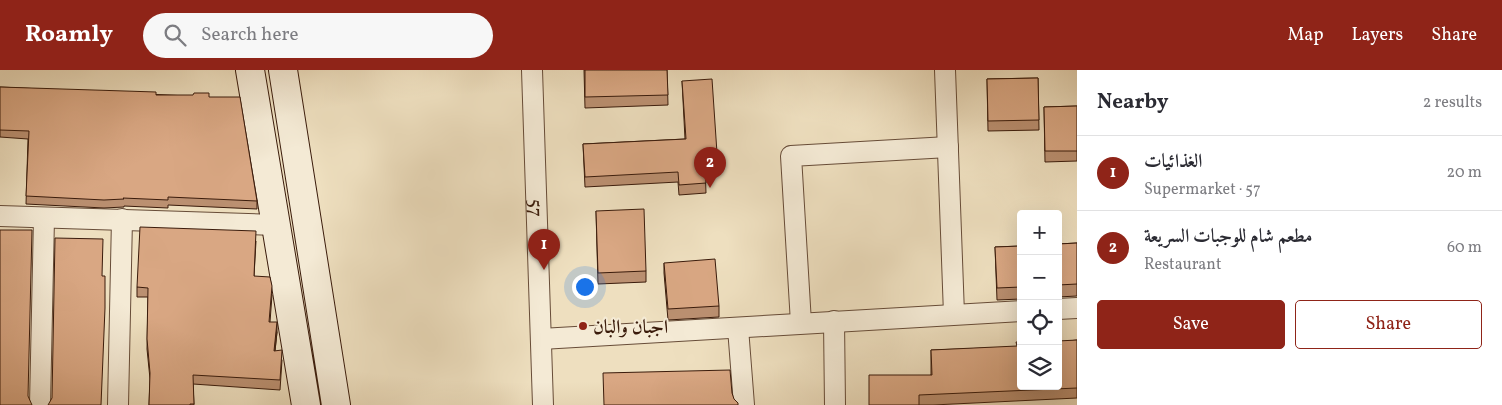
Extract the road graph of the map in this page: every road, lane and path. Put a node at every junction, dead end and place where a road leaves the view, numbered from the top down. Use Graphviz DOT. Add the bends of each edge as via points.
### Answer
graph roads {
  1 [pos="250,70"];
  2 [pos="283,70"];
  3 [pos="532,70"];
  4 [pos="945,70"];
  5 [pos="948,148"];
  6 [pos="0,216"];
  7 [pos="44,218"];
  8 [pos="122,219"];
  9 [pos="276,224"];
  10 [pos="1077,308"];
  11 [pos="1062,309"];
  12 [pos="1017,311"];
  13 [pos="954,314"];
  14 [pos="834,321"];
  15 [pos="801,323"];
  16 [pos="738,328"];
  17 [pos="541,339"];
  18 [pos="40,405"];
  19 [pos="118,405"];
  20 [pos="306,405"];
  21 [pos="336,405"];
  22 [pos="543,405"];
  23 [pos="744,405"];
  24 [pos="835,405"];
  1 -- 9 [label="main road"];
  2 -- 21 [label="main road"];
  3 -- 17 [label="street, 57"];
  4 -- 5 [label="street"];
  5 -- 13 [label="street"];
  5 -- 15 [label="street" via="791,156"];
  6 -- 7 [label="street"];
  7 -- 8 [label="street"];
  7 -- 18 [label="street"];
  8 -- 9 [label="street"];
  8 -- 19 [label="street"];
  9 -- 20 [label="main road"];
  10 -- 11 [label="street"];
  12 -- 13 [label="street"];
  13 -- 14 [label="street"];
  14 -- 15 [label="street"];
  14 -- 24 [label="street"];
  15 -- 16 [label="street"];
  16 -- 17 [label="street"];
  16 -- 23 [label="street"];
  17 -- 22 [label="street, 57"];
}
